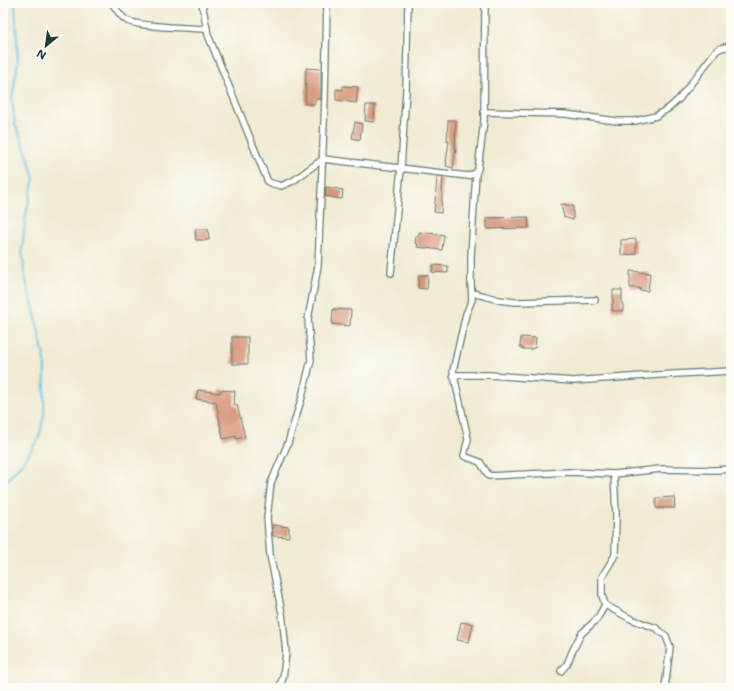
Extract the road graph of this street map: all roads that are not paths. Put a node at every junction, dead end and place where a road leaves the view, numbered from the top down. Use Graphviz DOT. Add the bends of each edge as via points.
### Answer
graph roads {
  1 [pos="112,3"];
  2 [pos="202,3"];
  3 [pos="327,3"];
  4 [pos="408,3"];
  5 [pos="485,3"];
  6 [pos="207,29"];
  7 [pos="731,46"];
  8 [pos="484,112"];
  9 [pos="323,159"];
  10 [pos="400,168"];
  11 [pos="476,173"];
  12 [pos="390,273"];
  13 [pos="472,293"];
  14 [pos="594,300"];
  15 [pos="731,371"];
  16 [pos="454,375"];
  17 [pos="731,469"];
  18 [pos="614,474"];
  19 [pos="605,605"];
  20 [pos="561,671"];
  21 [pos="279,688"];
  22 [pos="665,688"];
  1 -- 6 [label="street" via="127,22"];
  2 -- 6 [label="street"];
  3 -- 9 [label="street"];
  4 -- 10 [label="street" via="406,92"];
  5 -- 8 [label="street"];
  6 -- 9 [label="street" via="268,182 281,186 293,181"];
  7 -- 8 [label="street" via="717,50 679,99 656,116 635,121 617,121 565,114"];
  8 -- 11 [label="street"];
  9 -- 10 [label="street"];
  9 -- 21 [label="street" via="318,266 308,319 311,360 288,443 271,483 267,518 270,555 282,613 286,652 283,678"];
  10 -- 11 [label="street" via="468,176"];
  10 -- 12 [label="street"];
  11 -- 13 [label="street" via="471,256"];
  13 -- 14 [label="street" via="515,302"];
  13 -- 16 [label="street" via="458,347"];
  15 -- 16 [label="street" via="573,381"];
  16 -- 18 [label="street" via="468,438 464,456 480,462 488,476 570,472"];
  17 -- 18 [label="street" via="661,469"];
  18 -- 19 [label="street" via="615,555 602,577"];
  19 -- 20 [label="street" via="597,619 584,631 568,664"];
  19 -- 22 [label="street" via="631,619 656,628 666,636 670,647"];
}
